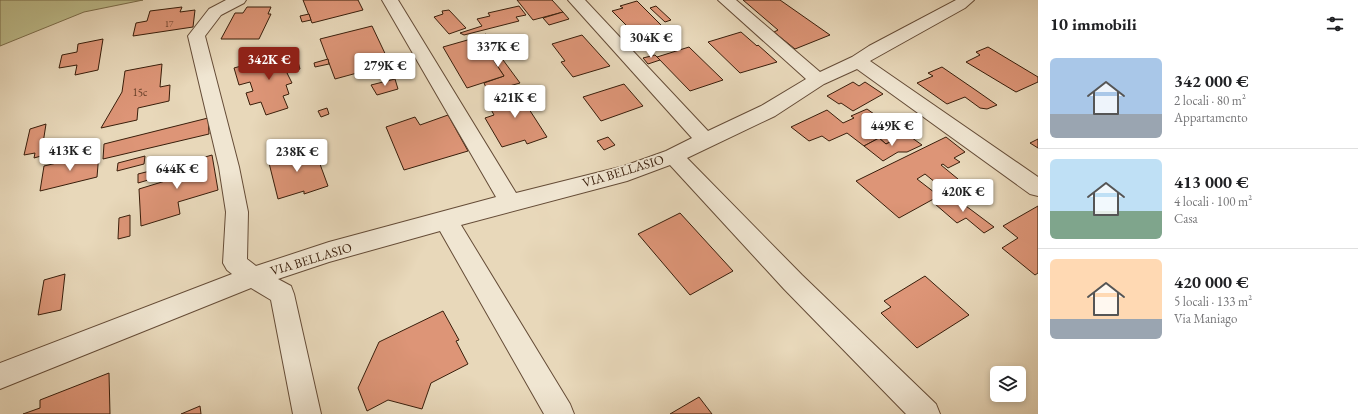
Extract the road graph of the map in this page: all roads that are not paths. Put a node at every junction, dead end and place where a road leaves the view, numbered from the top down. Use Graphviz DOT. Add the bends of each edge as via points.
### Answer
graph roads {
  1 [pos="238,0"];
  2 [pos="390,0"];
  3 [pos="576,0"];
  4 [pos="726,0"];
  5 [pos="965,0"];
  6 [pos="858,61"];
  7 [pos="818,80"];
  8 [pos="706,141"];
  9 [pos="674,156"];
  10 [pos="1038,188"];
  11 [pos="510,202"];
  12 [pos="446,220"];
  13 [pos="253,277"];
  14 [pos="0,376"];
  15 [pos="308,414"];
  16 [pos="560,414"];
  17 [pos="926,414"];
  1 -- 13 [label="street" via="214,12 196,36 229,168 237,212 235,263"];
  2 -- 11 [label="street"];
  3 -- 8 [label="street"];
  4 -- 7 [label="street"];
  5 -- 6 [label="street, VIA BELLASIO"];
  6 -- 7 [label="street, VIA BELLASIO"];
  6 -- 10 [label="street"];
  7 -- 8 [label="street, VIA BELLASIO" via="768,111"];
  8 -- 9 [label="street, VIA BELLASIO"];
  9 -- 11 [label="street, VIA BELLASIO" via="627,172"];
  9 -- 17 [label="street" via="793,282"];
  11 -- 12 [label="street, VIA BELLASIO"];
  12 -- 13 [label="street, VIA BELLASIO" via="329,252"];
  12 -- 16 [label="street"];
  13 -- 14 [label="street, VIA BELLASIO"];
  13 -- 15 [label="street, VIA BELLASIO" via="282,294"];
}
